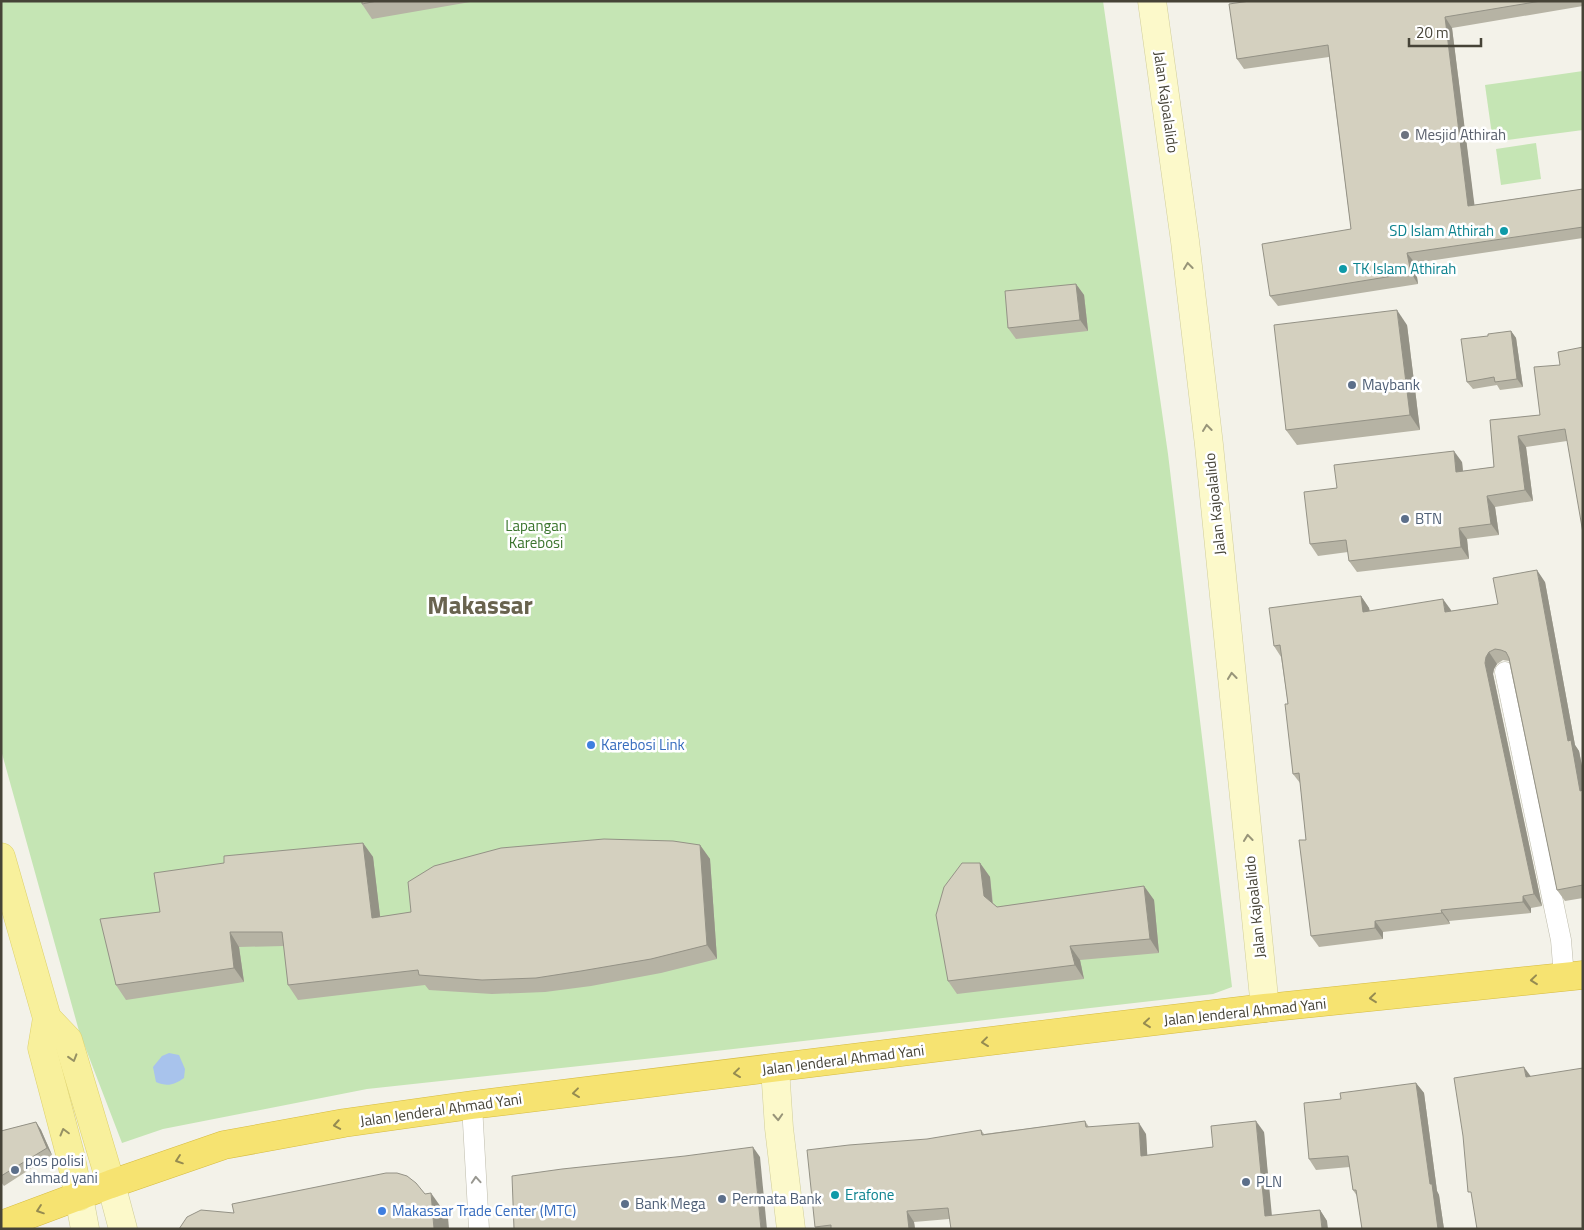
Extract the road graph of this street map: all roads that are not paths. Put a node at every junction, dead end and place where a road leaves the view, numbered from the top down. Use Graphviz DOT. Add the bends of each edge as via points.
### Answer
graph roads {
  1 [pos="1152,1"];
  2 [pos="1505,672"];
  3 [pos="1,857"];
  4 [pos="1573,976"];
  5 [pos="1265,1008"];
  6 [pos="47,1018"];
  7 [pos="775,1068"];
  8 [pos="472,1105"];
  9 [pos="111,1184"];
  10 [pos="79,1197"];
  11 [pos="1,1225"];
  12 [pos="86,1229"];
  13 [pos="123,1229"];
  14 [pos="479,1229"];
  15 [pos="791,1229"];
  5 -- 1 [label="street, Jalan Kajoalalido, one-way" via="1209,445"];
  2 -- 4 [label="street" via="1561,940"];
  3 -- 6 [label="main road"];
  4 -- 5 [label="highway, Jalan Jenderal Ahmad Yani, one-way"];
  5 -- 7 [label="highway, Jalan Jenderal Ahmad Yani, one-way"];
  6 -- 9 [label="main road, one-way" via="68,1040"];
  10 -- 6 [label="main road, one-way" via="42,1048"];
  7 -- 8 [label="highway, Jalan Jenderal Ahmad Yani, one-way"];
  7 -- 15 [label="street, one-way" via="778,1128"];
  8 -- 9 [label="highway, Jalan Jenderal Ahmad Yani, one-way" via="344,1123 224,1145"];
  14 -- 8 [label="street, one-way"];
  9 -- 10 [label="highway, Jalan Jenderal Ahmad Yani"];
  9 -- 13 [label="street"];
  10 -- 11 [label="highway, Jalan Jenderal Ahmad Yani, one-way"];
  10 -- 12 [label="street"];
}
